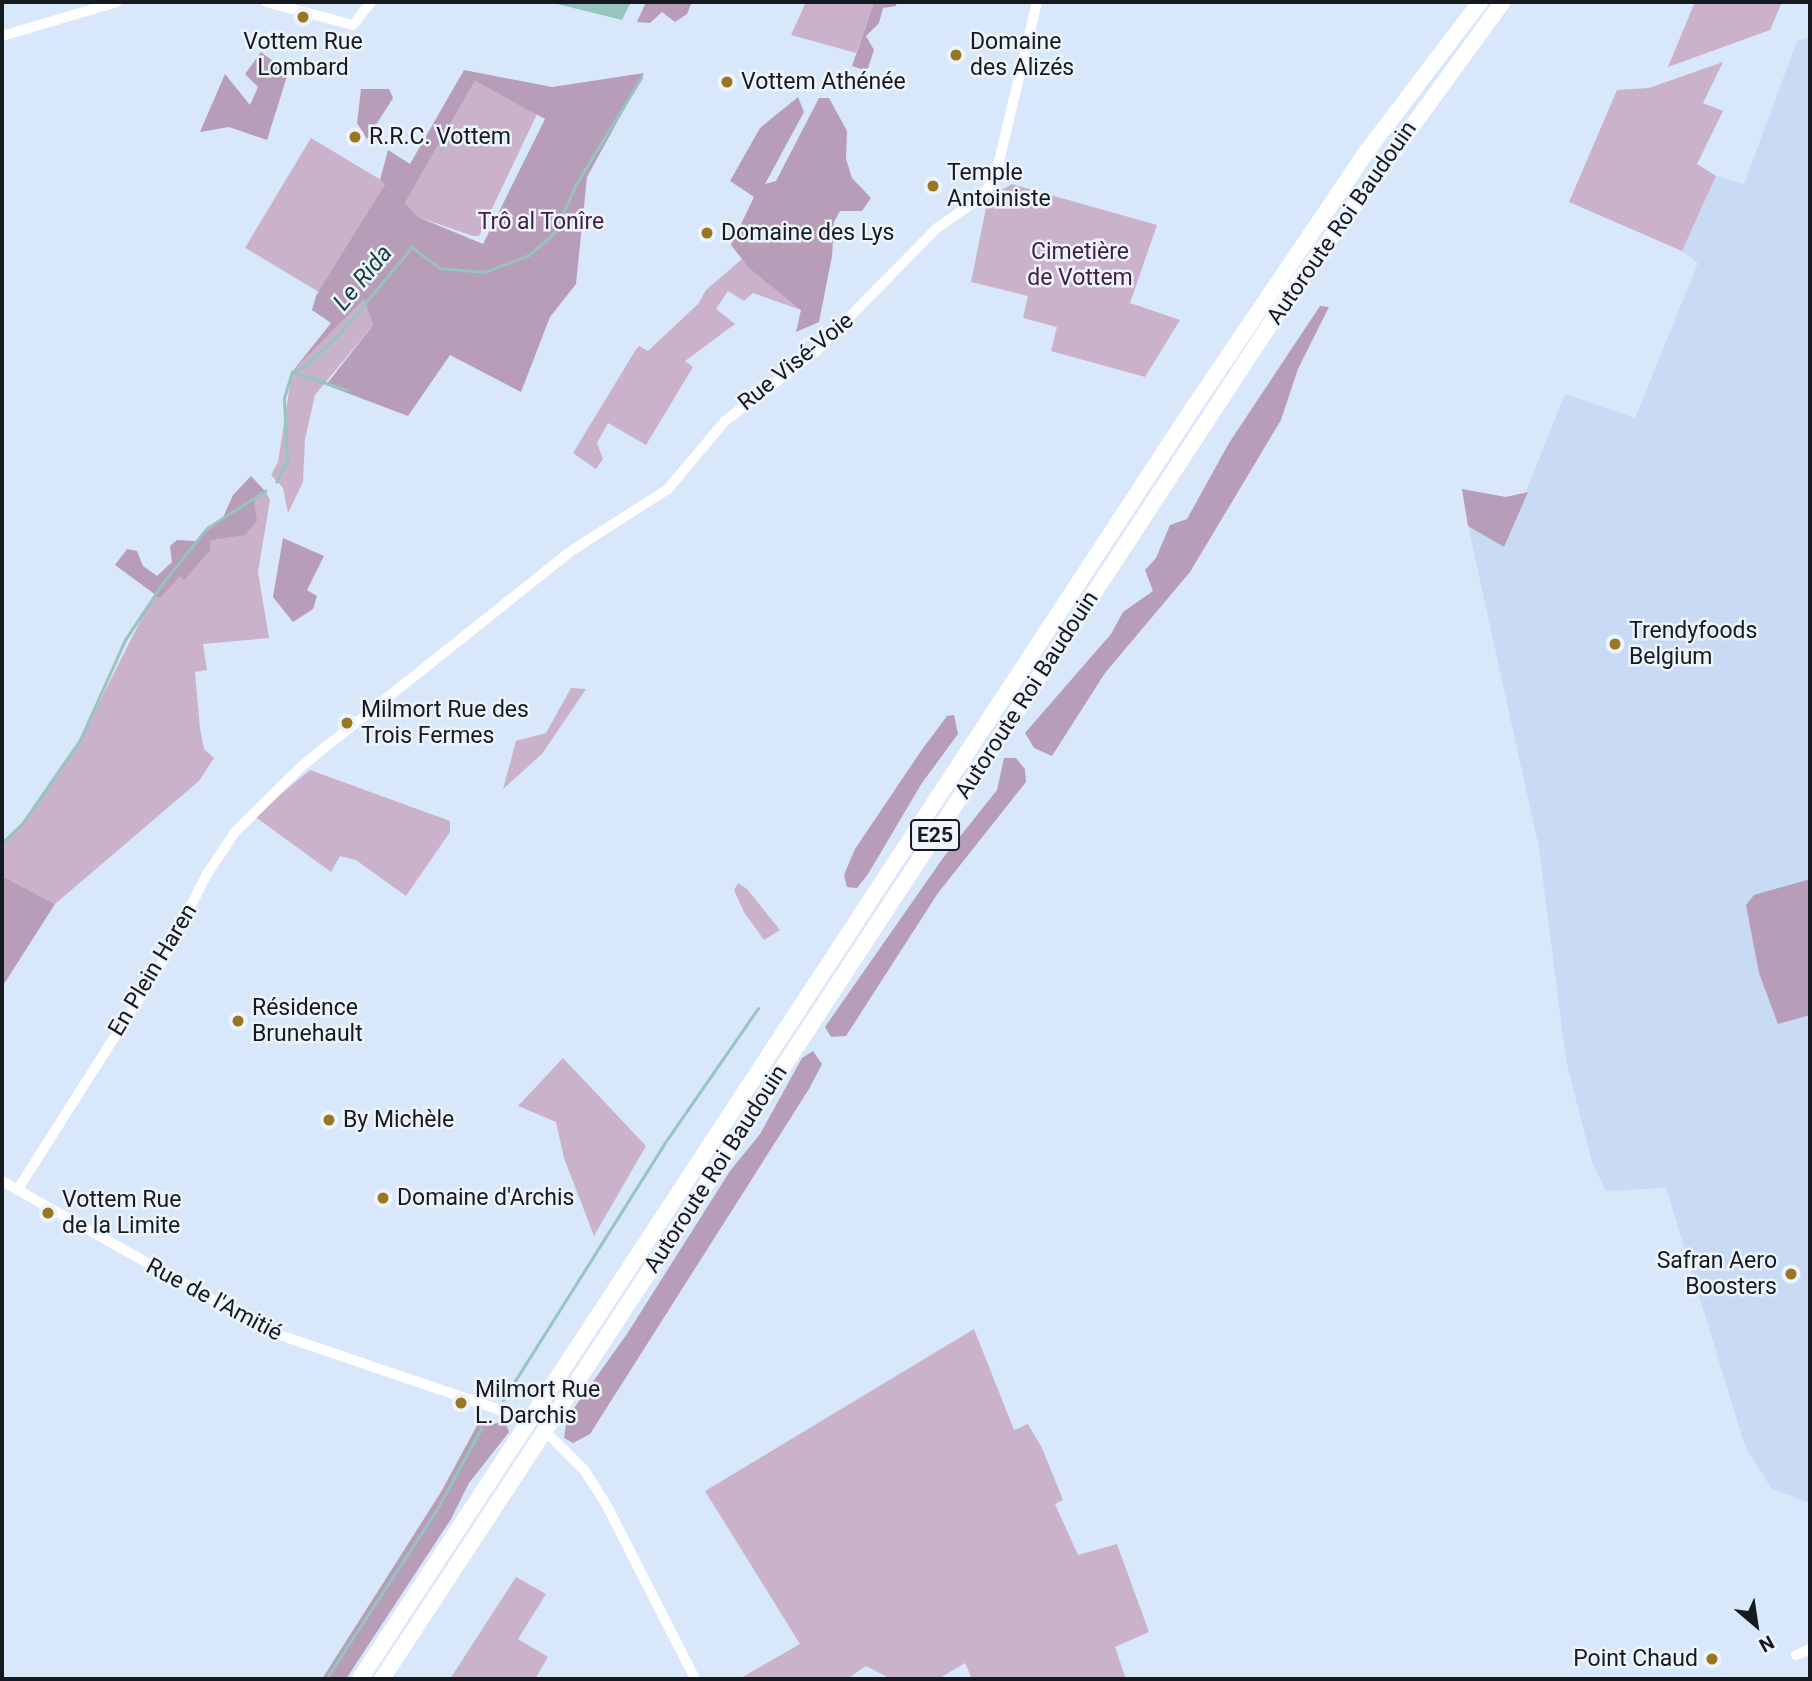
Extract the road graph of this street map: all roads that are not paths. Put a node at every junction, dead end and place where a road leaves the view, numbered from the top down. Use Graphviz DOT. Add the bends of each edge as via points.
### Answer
graph roads {
  1 [pos="117,2"];
  2 [pos="266,2"];
  3 [pos="371,2"];
  4 [pos="1037,2"];
  5 [pos="1480,2"];
  6 [pos="1503,2"];
  7 [pos="2,36"];
  8 [pos="303,765"];
  9 [pos="2,1181"];
  10 [pos="18,1189"];
  11 [pos="520,1417"];
  12 [pos="552,1438"];
  13 [pos="1810,1649"];
  14 [pos="1796,1655"];
  15 [pos="360,1679"];
  16 [pos="382,1679"];
  17 [pos="695,1679"];
  1 -- 7 [label="street"];
  2 -- 3 [label="street" via="353,24"];
  4 -- 8 [label="street, Rue Visé-Voie" via="995,178 980,198 930,235 815,352 725,421 668,489 596,533"];
  5 -- 15 [label="highway, Autoroute Roi Baudouin / E25" via="1364,155 1193,408"];
  6 -- 16 [label="highway, Autoroute Roi Baudouin / E25" via="1292,291"];
  8 -- 10 [label="street, En Plein Haren" via="228,842 161,964"];
  9 -- 10 [label="street, Rue de l'Amitié"];
  10 -- 11 [label="street, Rue de l'Amitié" via="268,1331"];
  12 -- 17 [label="street" via="585,1471 607,1506"];
  13 -- 14 [label="street"];
}
